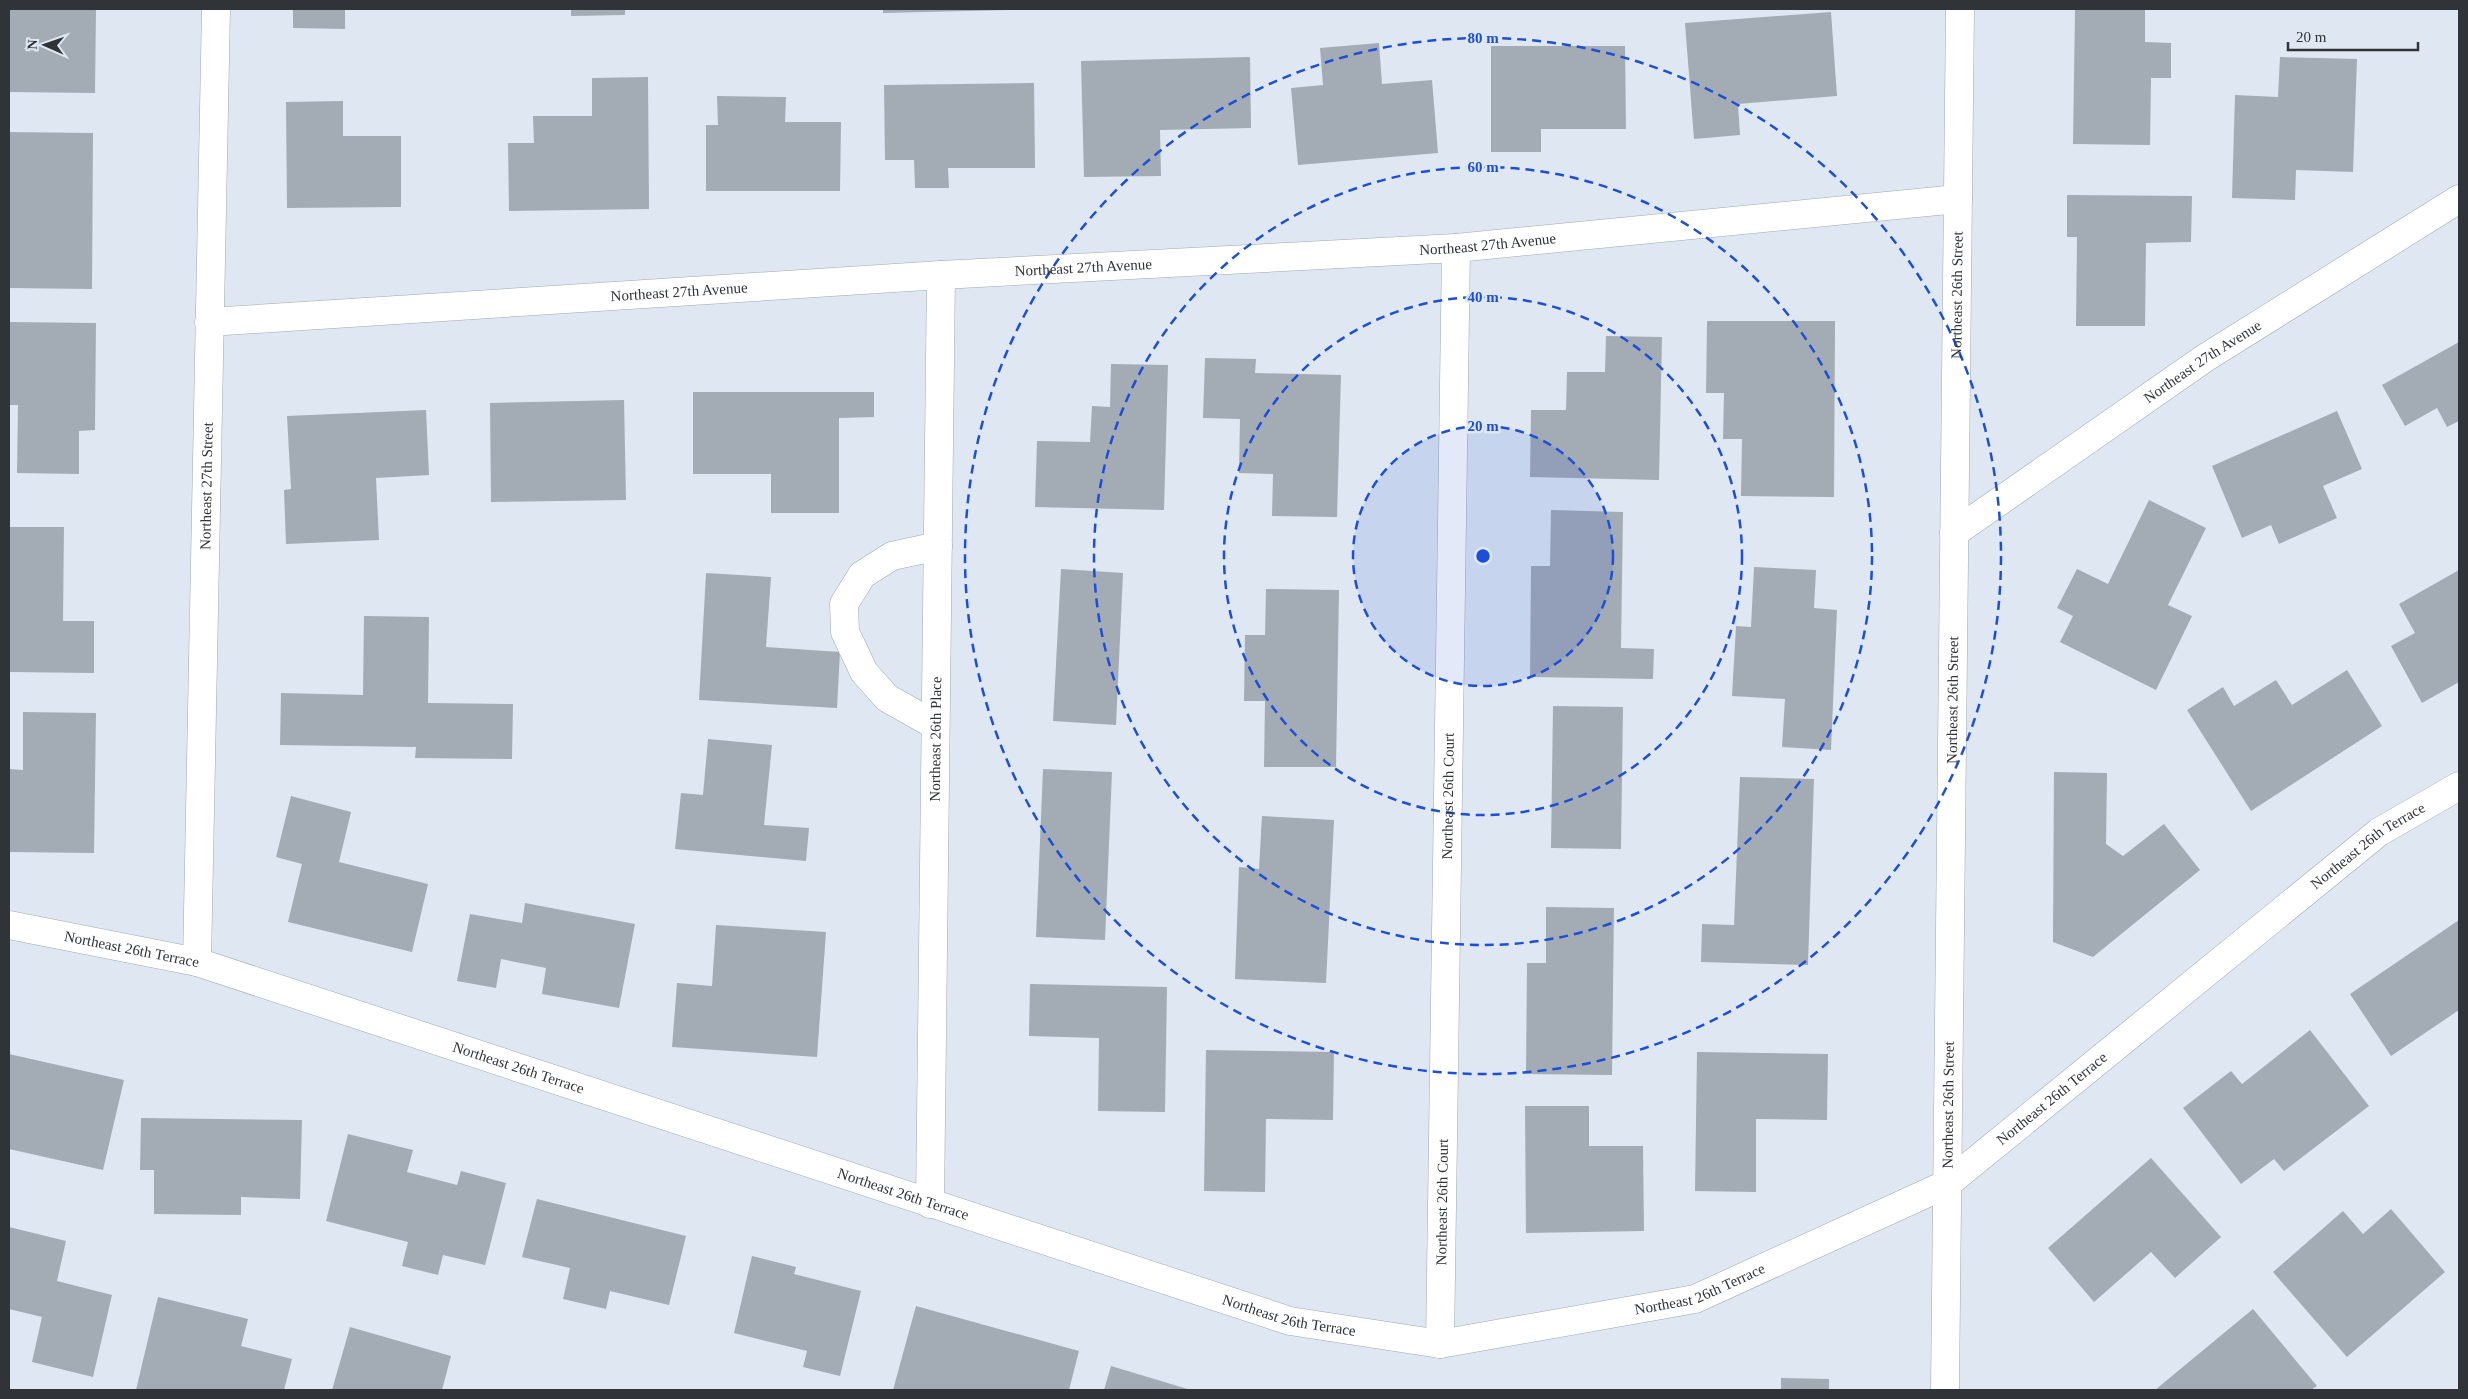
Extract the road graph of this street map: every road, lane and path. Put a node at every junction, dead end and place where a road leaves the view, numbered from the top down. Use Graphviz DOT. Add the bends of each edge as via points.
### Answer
graph roads {
  1 [pos="216,9"];
  2 [pos="1960,9"];
  3 [pos="1958,199"];
  4 [pos="2459,199"];
  5 [pos="1456,248"];
  6 [pos="941,275"];
  7 [pos="209,322"];
  8 [pos="1954,533"];
  9 [pos="938,546"];
  10 [pos="935,725"];
  11 [pos="2459,786"];
  12 [pos="9,925"];
  13 [pos="197,962"];
  14 [pos="1947,1184"];
  15 [pos="930,1204"];
  16 [pos="1440,1344"];
  17 [pos="1944,1390"];
  1 -- 7 [label="street, Northeast 27th Street"];
  2 -- 3 [label="street, Northeast 26th Street"];
  3 -- 5 [label="street, Northeast 27th Avenue"];
  3 -- 8 [label="street, Northeast 26th Street"];
  4 -- 8 [label="street, Northeast 27th Avenue" via="2205,358"];
  5 -- 6 [label="street, Northeast 27th Avenue"];
  5 -- 16 [label="street, Northeast 26th Court"];
  6 -- 7 [label="street, Northeast 27th Avenue"];
  6 -- 9 [label="street, Northeast 26th Place"];
  7 -- 13 [label="street, Northeast 27th Street"];
  8 -- 14 [label="street, Northeast 26th Street"];
  9 -- 10 [label="street, Northeast 26th Place"];
  9 -- 10 [label="street" via="892,556 862,574 844,604 845,632 864,672 887,698"];
  10 -- 15 [label="street, Northeast 26th Place"];
  11 -- 14 [label="street, Northeast 26th Terrace" via="2379,832"];
  12 -- 13 [label="street, Northeast 26th Terrace"];
  13 -- 15 [label="street, Northeast 26th Terrace"];
  14 -- 16 [label="street, Northeast 26th Terrace" via="1696,1299"];
  14 -- 17 [label="street, Northeast 26th Street"];
  15 -- 16 [label="street, Northeast 26th Terrace" via="1290,1321"];
}
